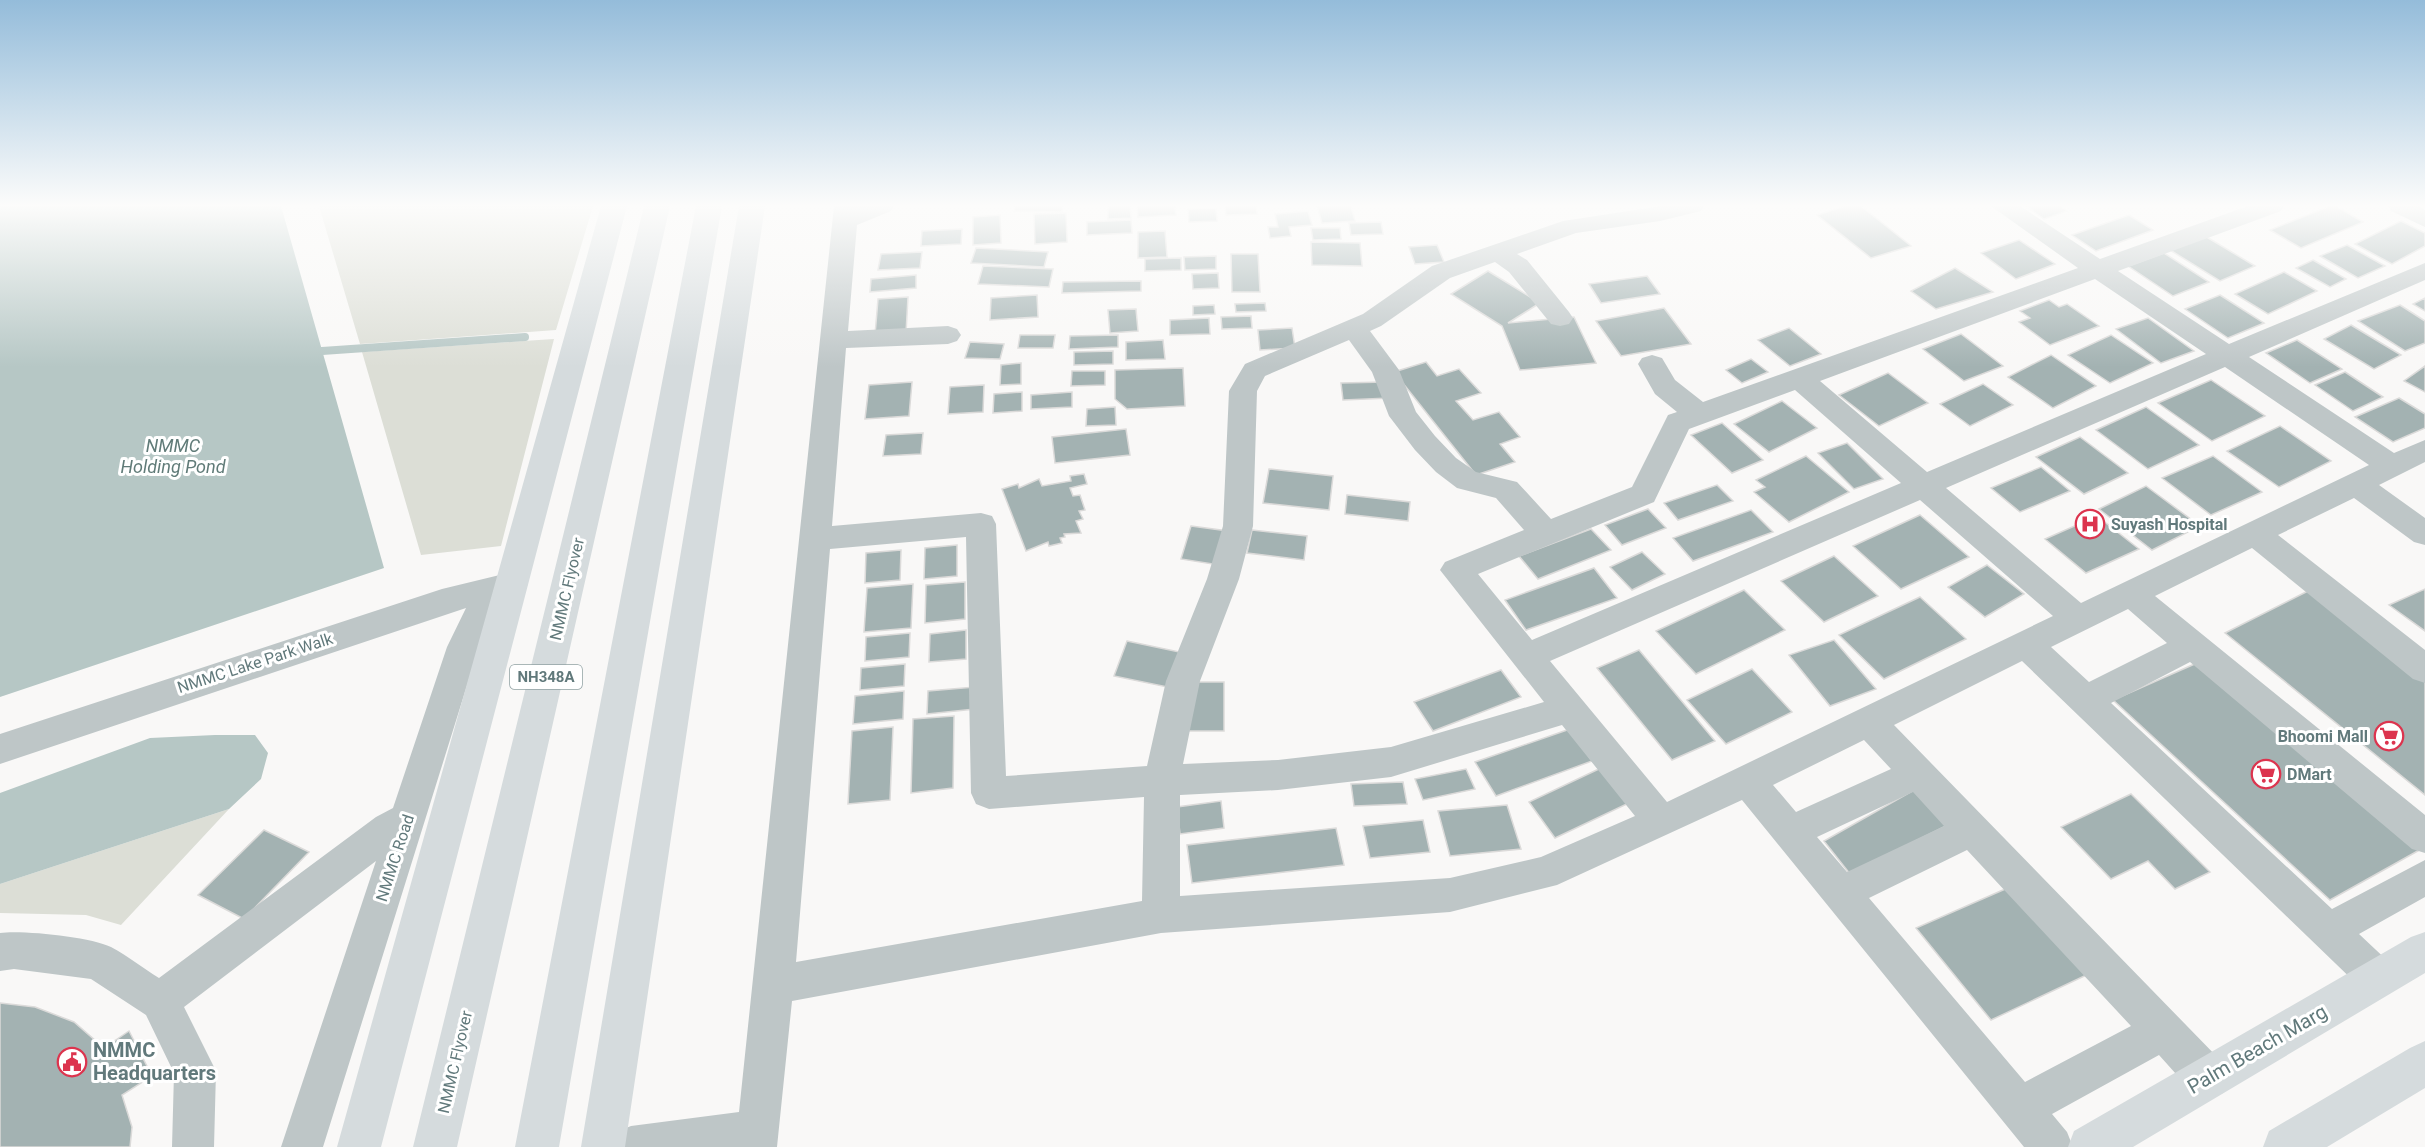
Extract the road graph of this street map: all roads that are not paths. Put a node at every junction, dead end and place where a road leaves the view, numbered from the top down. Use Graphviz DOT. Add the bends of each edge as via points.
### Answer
graph roads {
  1 [pos="600,260"];
  2 [pos="644,260"];
  3 [pos="699,260"];
  4 [pos="744,260"];
  5 [pos="841,260"];
  6 [pos="1477,260"];
  7 [pos="1509,260"];
  8 [pos="2082,260"];
  9 [pos="2126,260"];
  10 [pos="2098,270"];
  11 [pos="2425,271"];
  12 [pos="1560,318"];
  13 [pos="1355,329"];
  14 [pos="948,335"];
  15 [pos="834,340"];
  16 [pos="2227,356"];
  17 [pos="1652,364"];
  18 [pos="1799,378"];
  19 [pos="1700,414"];
  20 [pos="2425,450"];
  21 [pos="2392,466"];
  22 [pos="2356,484"];
  23 [pos="1924,486"];
  24 [pos="2262,531"];
  25 [pos="1546,534"];
  26 [pos="2425,534"];
  27 [pos="815,539"];
  28 [pos="512,584"];
  29 [pos="2139,590"];
  30 [pos="2079,620"];
  31 [pos="2027,645"];
  32 [pos="2193,645"];
  33 [pos="2425,650"];
  34 [pos="1527,657"];
  35 [pos="2425,669"];
  36 [pos="2085,700"];
  37 [pos="1569,709"];
  38 [pos="1868,721"];
  39 [pos="0,749"];
  40 [pos="1918,773"];
  41 [pos="1162,780"];
  42 [pos="1747,780"];
  43 [pos="407,819"];
  44 [pos="1660,822"];
  45 [pos="2425,823"];
  46 [pos="1972,830"];
  47 [pos="1791,832"];
  48 [pos="2425,837"];
  49 [pos="2425,877"];
  50 [pos="1840,892"];
  51 [pos="1161,915"];
  52 [pos="2328,931"];
  53 [pos="2425,951"];
  54 [pos="0,952"];
  55 [pos="2378,978"];
  56 [pos="774,985"];
  57 [pos="160,1000"];
  58 [pos="2163,1031"];
  59 [pos="2425,1063"];
  60 [pos="2208,1078"];
  61 [pos="2020,1108"];
  62 [pos="757,1139"];
  63 [pos="2289,1146"];
  64 [pos="193,1147"];
  65 [pos="302,1147"];
  66 [pos="359,1147"];
  67 [pos="435,1147"];
  68 [pos="537,1147"];
  69 [pos="603,1147"];
  70 [pos="631,1147"];
  71 [pos="2052,1147"];
  72 [pos="2090,1147"];
  1 -- 28 [label="main road"];
  2 -- 67 [label="main road, NMMC Flyover / NH348A"];
  3 -- 68 [label="main road"];
  4 -- 69 [label="main road"];
  5 -- 15 [label="street"];
  6 -- 13 [label="street" via="1441,272"];
  7 -- 12 [label="street"];
  8 -- 10 [label="street"];
  9 -- 10 [label="street"];
  10 -- 16 [label="street"];
  10 -- 18 [label="street"];
  11 -- 16 [label="street"];
  13 -- 25 [label="street" via="1384,370 1403,416 1425,443 1467,480 1506,490"];
  13 -- 41 [label="street" via="1256,370 1244,391 1238,526 1223,579 1183,681"];
  14 -- 15 [label="street"];
  15 -- 27 [label="street"];
  16 -- 21 [label="street"];
  16 -- 23 [label="street"];
  17 -- 19 [label="street" via="1656,380"];
  18 -- 19 [label="street"];
  18 -- 23 [label="street"];
  19 -- 25 [label="street" via="1678,422 1643,494"];
  20 -- 21 [label="street"];
  21 -- 22 [label="street"];
  22 -- 24 [label="street"];
  22 -- 26 [label="street"];
  23 -- 30 [label="street"];
  23 -- 34 [label="street"];
  24 -- 29 [label="street"];
  24 -- 33 [label="street"];
  24 -- 35 [label="street"];
  25 -- 34 [label="street" via="1456,570"];
  27 -- 41 [label="street" via="981,524 989,793"];
  27 -- 56 [label="street"];
  28 -- 39 [label="street, NMMC Lake Park Walk" via="458,596"];
  28 -- 43 [label="street, NMMC Road" via="484,605 471,628"];
  28 -- 66 [label="main road"];
  29 -- 30 [label="street"];
  29 -- 32 [label="street"];
  29 -- 45 [label="street"];
  30 -- 31 [label="street"];
  31 -- 36 [label="street"];
  31 -- 38 [label="street"];
  32 -- 36 [label="street"];
  32 -- 48 [label="street"];
  34 -- 37 [label="street"];
  36 -- 52 [label="street" via="2155,754"];
  37 -- 41 [label="street" via="1391,762 1278,775"];
  37 -- 44 [label="street"];
  38 -- 40 [label="street"];
  38 -- 42 [label="street"];
  40 -- 46 [label="street"];
  40 -- 47 [label="street"];
  41 -- 51 [label="street"];
  42 -- 44 [label="street"];
  42 -- 47 [label="street"];
  43 -- 57 [label="street"];
  43 -- 65 [label="street, NMMC Road"];
  44 -- 51 [label="street" via="1544,873 1450,895"];
  46 -- 50 [label="street"];
  46 -- 58 [label="street"];
  47 -- 50 [label="street"];
  49 -- 52 [label="street"];
  50 -- 61 [label="street"];
  51 -- 56 [label="street"];
  52 -- 55 [label="street"];
  53 -- 55 [label="main road, Palm Beach Marg"];
  54 -- 57 [label="street" via="14,950 98,961"];
  55 -- 60 [label="main road, Palm Beach Marg"];
  56 -- 62 [label="street"];
  57 -- 64 [label="street" via="195,1071"];
  58 -- 60 [label="street"];
  58 -- 61 [label="street"];
  59 -- 63 [label="main road"];
  60 -- 72 [label="main road, Palm Beach Marg"];
  61 -- 71 [label="street"];
  62 -- 70 [label="street"];
}
